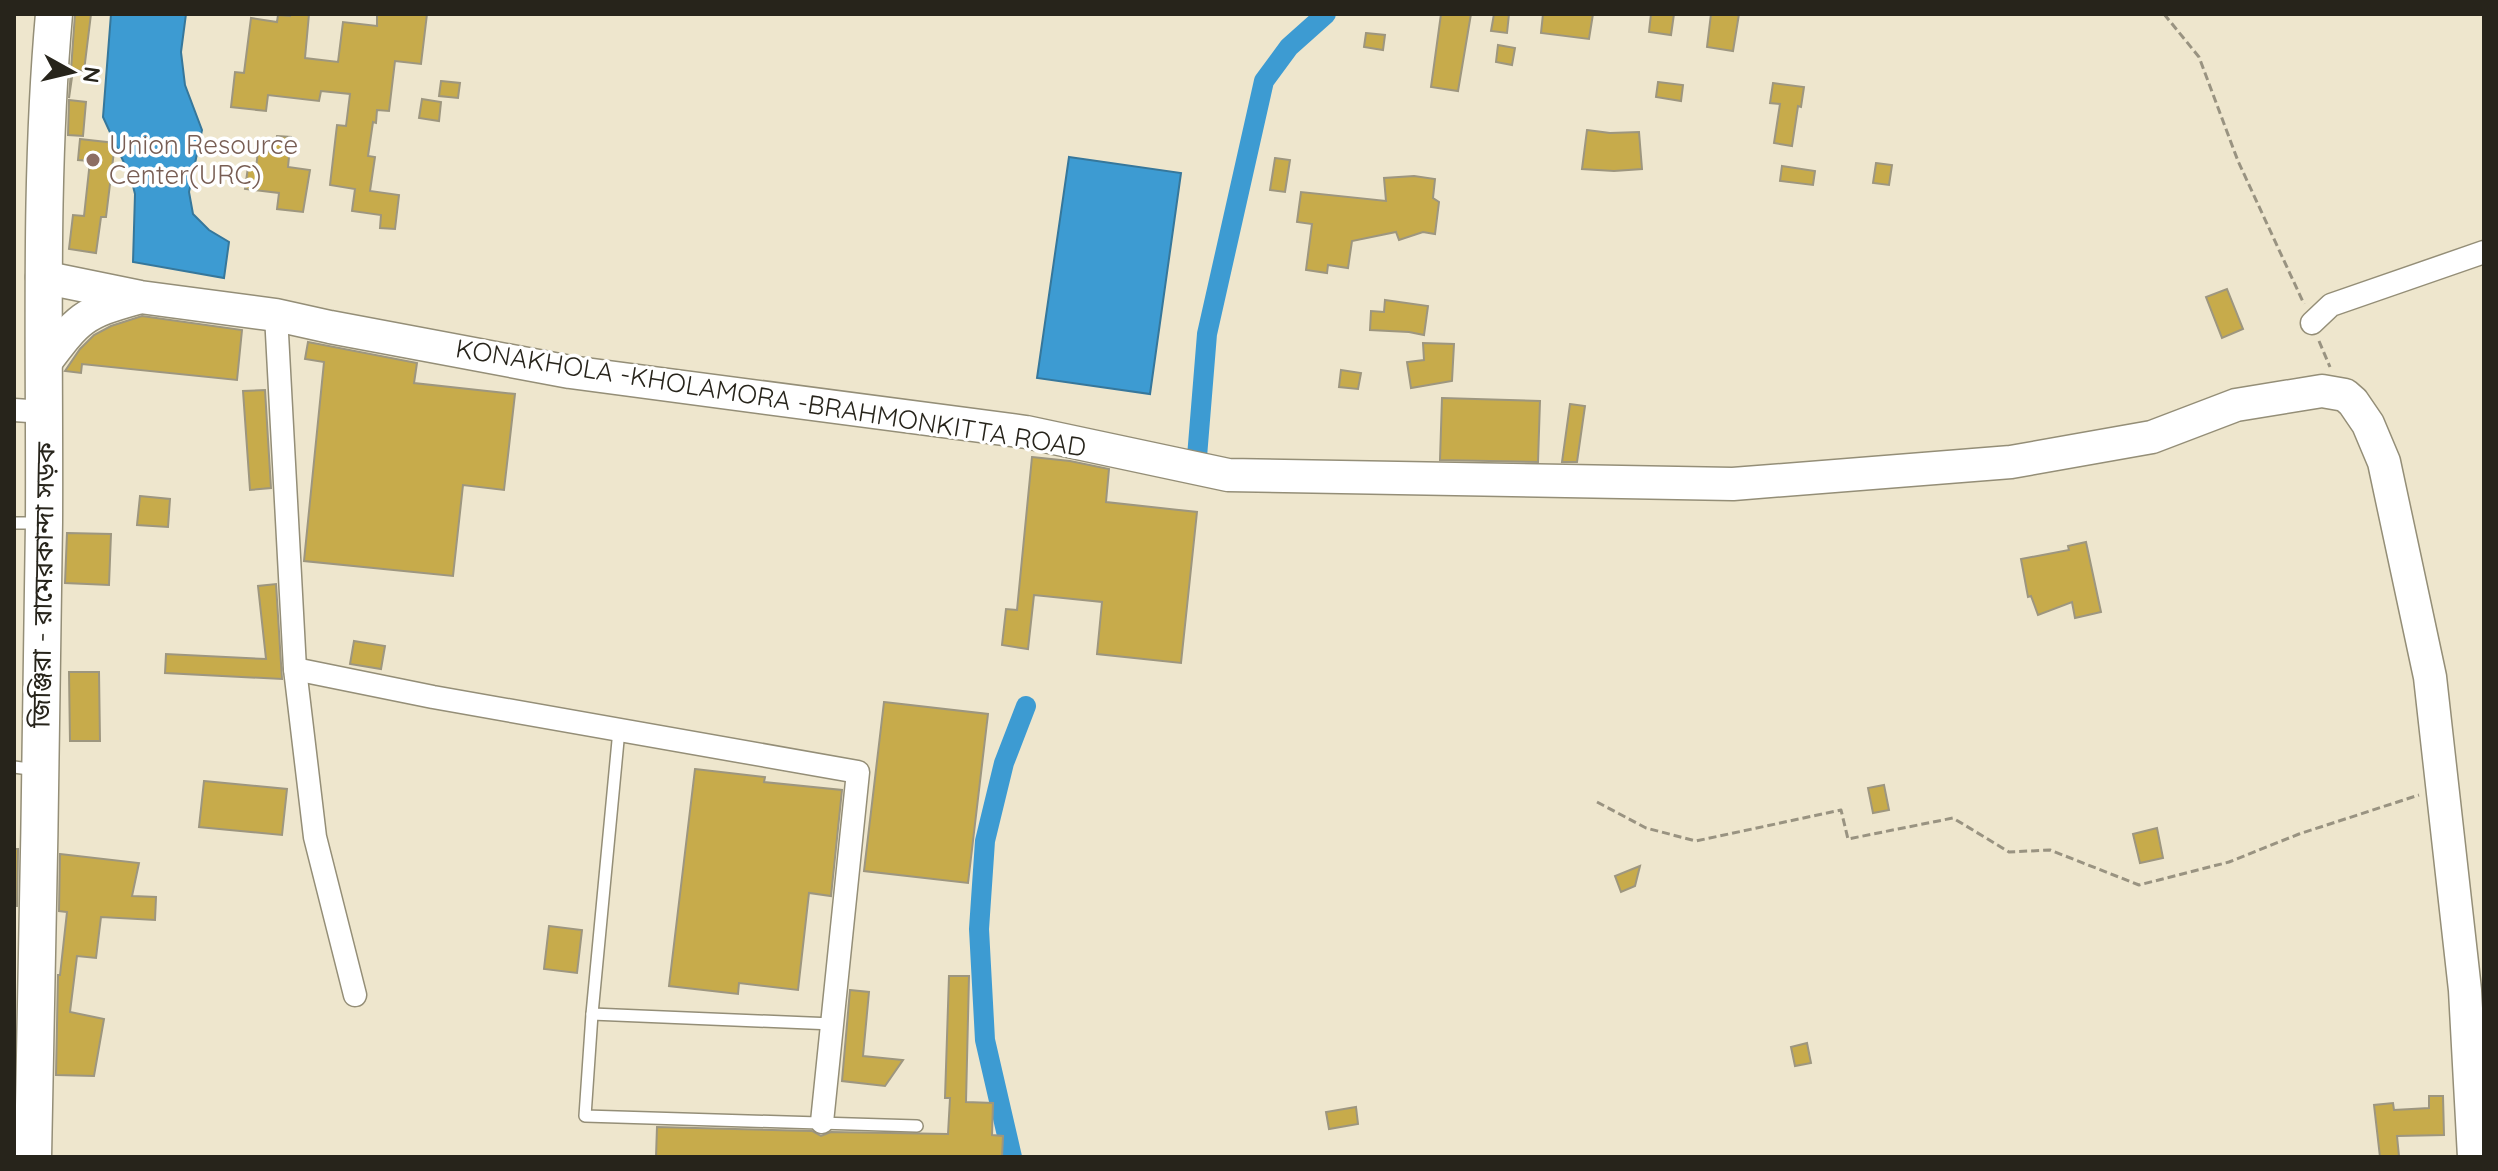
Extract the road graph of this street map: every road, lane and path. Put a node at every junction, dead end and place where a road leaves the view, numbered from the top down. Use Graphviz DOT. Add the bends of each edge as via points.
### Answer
graph roads {
  1 [pos="54,14"];
  2 [pos="2164,14"];
  3 [pos="2484,252"];
  4 [pos="42,277"];
  5 [pos="140,297"];
  6 [pos="276,315"];
  7 [pos="2312,323"];
  8 [pos="44,364"];
  9 [pos="2353,402"];
  10 [pos="29,411"];
  11 [pos="29,523"];
  12 [pos="295,669"];
  13 [pos="619,730"];
  14 [pos="27,768"];
  15 [pos="2442,788"];
  16 [pos="1597,802"];
  17 [pos="355,995"];
  18 [pos="592,1014"];
  19 [pos="833,1024"];
  20 [pos="822,1122"];
  21 [pos="917,1126"];
  22 [pos="33,1157"];
  23 [pos="2474,1157"];
  1 -- 4 [label="main road, জিঞ্জিরা - রামেরকান্দা সড়ক"];
  2 -- 7 [label="path" via="2199,57 2238,161"];
  3 -- 7 [label="street" via="2331,305"];
  4 -- 5 [label="main road, KONAKHOLA -KHOLAMORA -BRAHMONKITTA ROAD"];
  4 -- 8 [label="main road, জিঞ্জিরা - রামেরকান্দা সড়ক"];
  5 -- 6 [label="main road, KONAKHOLA -KHOLAMORA -BRAHMONKITTA ROAD"];
  5 -- 8 [label="main road" via="96,309 78,321"];
  6 -- 9 [label="main road, KONAKHOLA -KHOLAMORA -BRAHMONKITTA ROAD" via="570,372 1026,432 1228,475 1733,484 2011,462 2152,437 2236,405 2309,392 2334,392"];
  6 -- 12 [label="street"];
  7 -- 9 [label="path" via="2328,364"];
  8 -- 10 [label="main road, জিঞ্জিরা - রামেরকান্দা সড়ক"];
  9 -- 15 [label="main road" via="2384,462 2430,677"];
  10 -- 11 [label="main road, জিঞ্জিরা - রামেরকান্দা সড়ক"];
  11 -- 14 [label="main road, জিঞ্জিরা - রামেরকান্দা সড়ক"];
  12 -- 13 [label="street"];
  12 -- 17 [label="street" via="315,837"];
  13 -- 18 [label="lane"];
  13 -- 19 [label="street" via="858,772"];
  14 -- 22 [label="main road, জিঞ্জিরা - রামেরকান্দা সড়ক"];
  15 -- 16 [label="path" via="2229,862 2139,885 2050,850 2009,852 1953,818 1848,839 1841,810 1696,841 1646,828"];
  15 -- 23 [label="main road" via="2465,990"];
  18 -- 19 [label="lane"];
  18 -- 20 [label="lane" via="585,1116"];
  19 -- 20 [label="street"];
  20 -- 21 [label="lane"];
}
